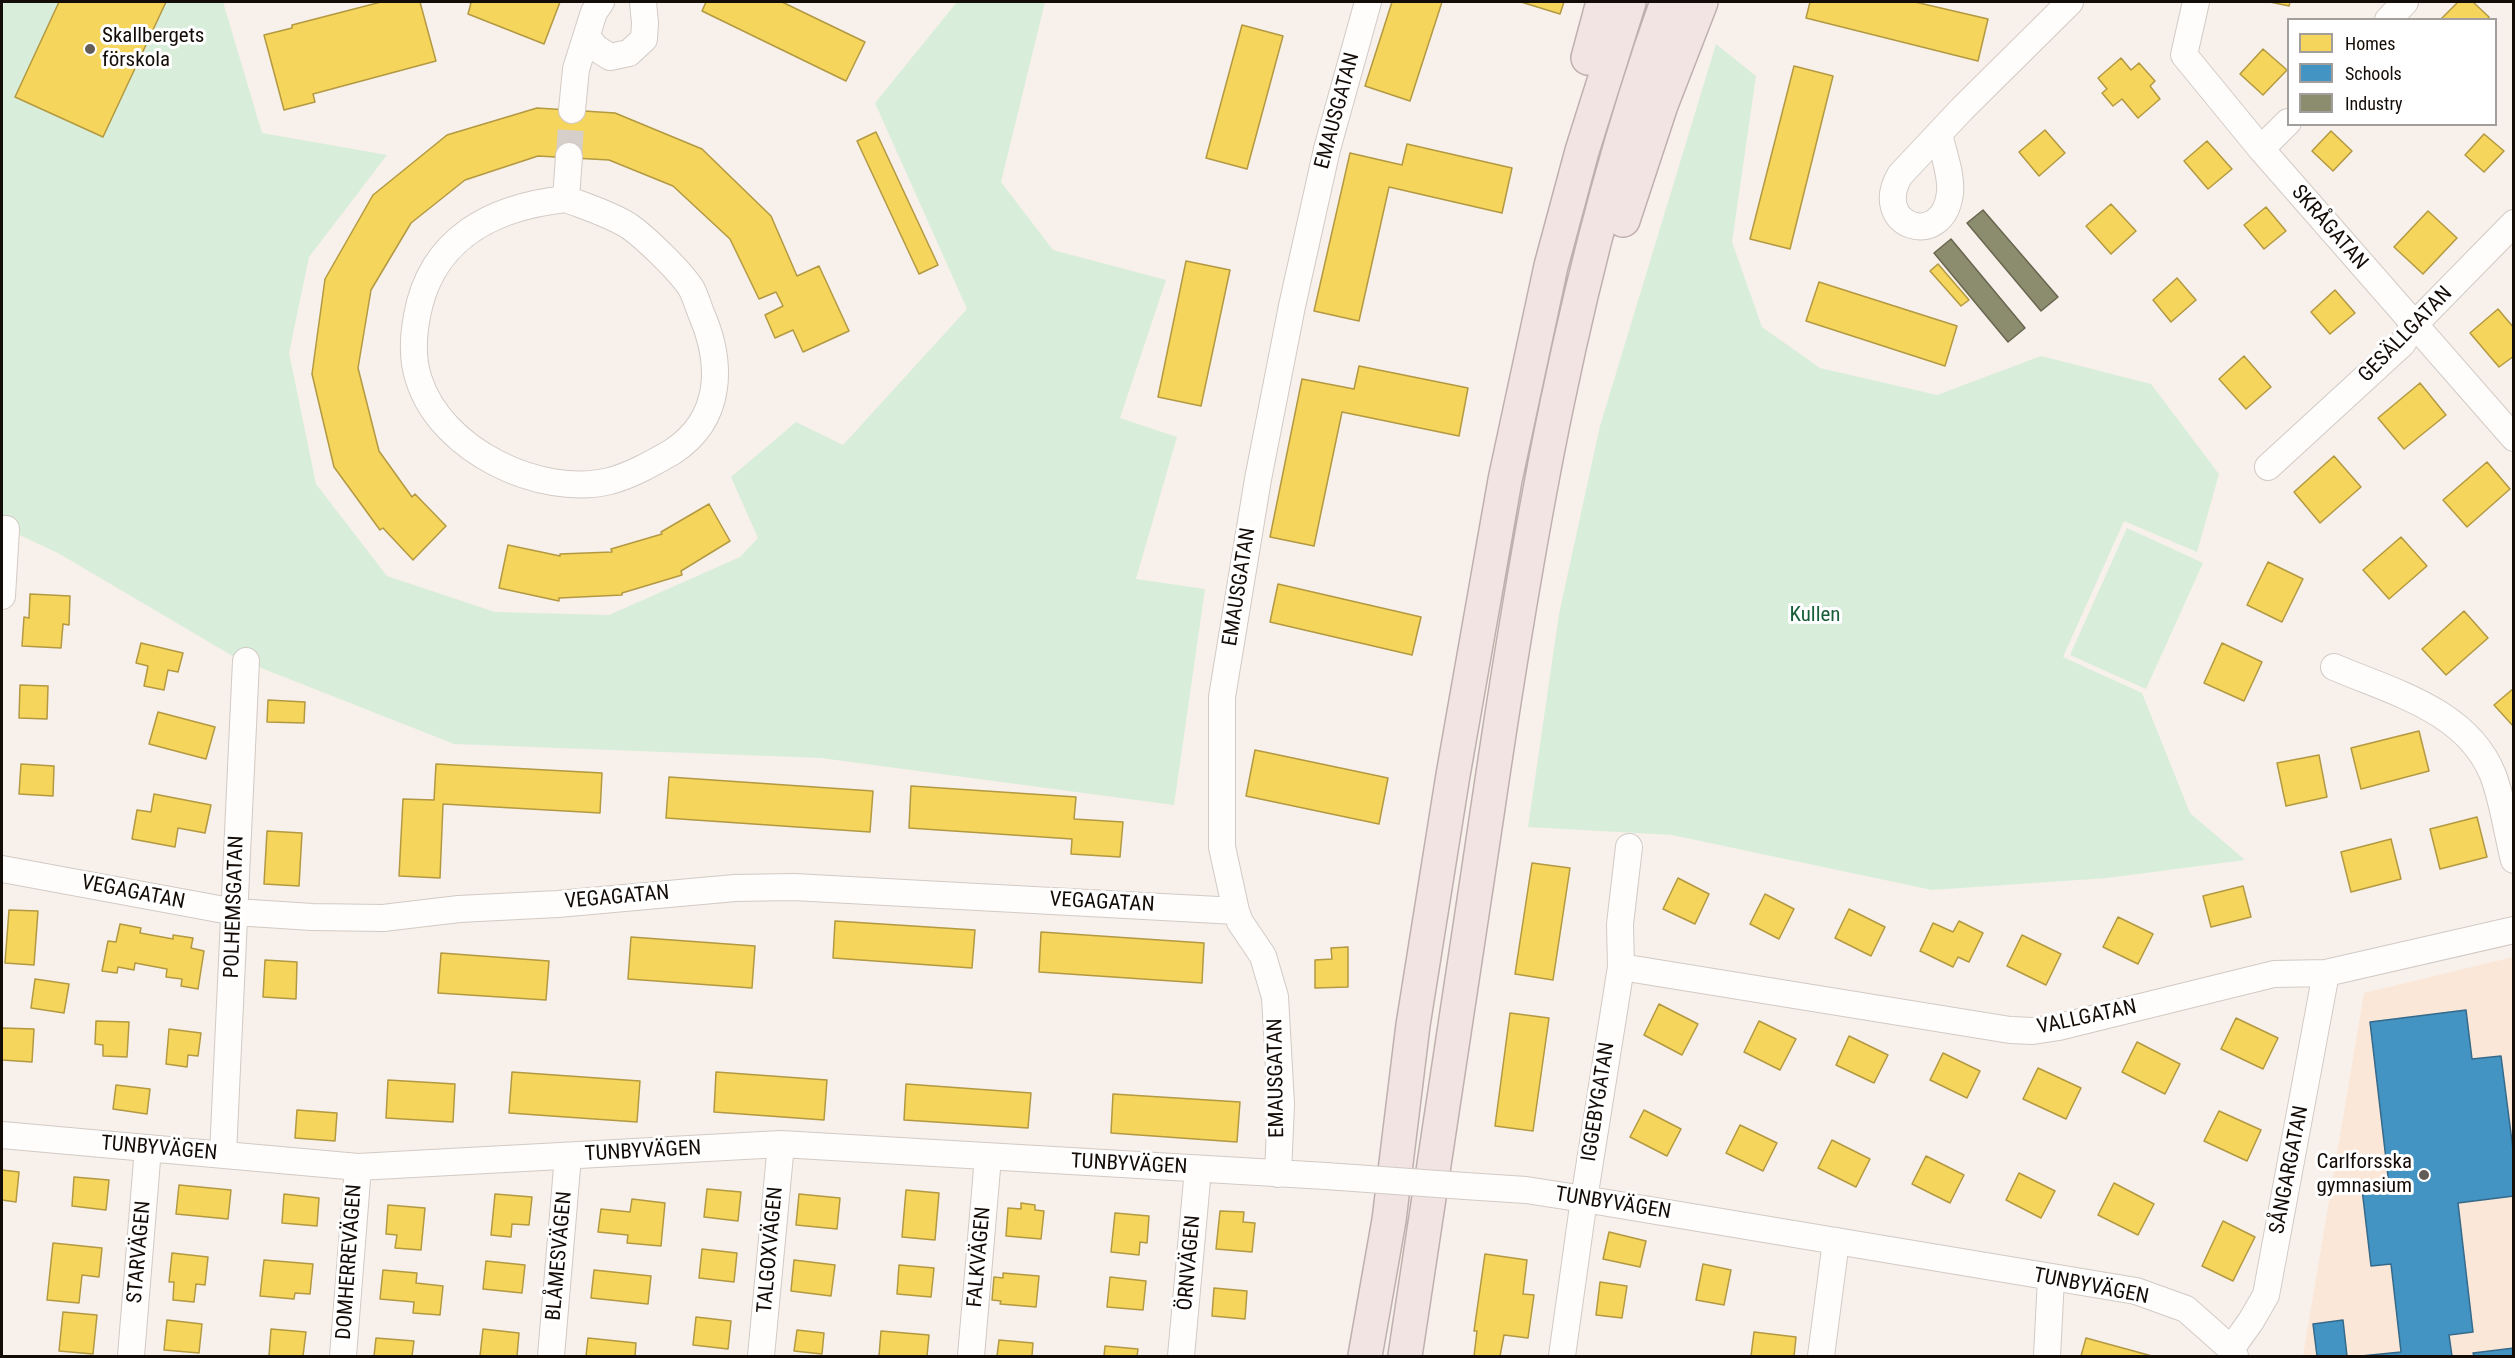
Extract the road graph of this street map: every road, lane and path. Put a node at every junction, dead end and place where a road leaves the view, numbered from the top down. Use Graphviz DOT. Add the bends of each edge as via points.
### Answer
graph roads {
  1 [pos="601,2"];
  2 [pos="643,2"];
  3 [pos="1368,2"];
  4 [pos="1603,2"];
  5 [pos="1629,2"];
  6 [pos="1667,2"];
  7 [pos="1701,2"];
  8 [pos="2070,2"];
  9 [pos="2196,2"];
  10 [pos="2405,2"];
  11 [pos="2390,18"];
  12 [pos="588,38"];
  13 [pos="572,110"];
  14 [pos="2287,124"];
  15 [pos="1939,134"];
  16 [pos="2261,149"];
  17 [pos="1582,151"];
  18 [pos="569,156"];
  19 [pos="566,199"];
  20 [pos="2514,223"];
  21 [pos="1592,259"];
  22 [pos="2414,325"];
  23 [pos="2514,438"];
  24 [pos="2268,467"];
  25 [pos="6,530"];
  26 [pos="2,596"];
  27 [pos="246,660"];
  28 [pos="2334,667"];
  29 [pos="1629,847"];
  30 [pos="2514,860"];
  31 [pos="2,869"];
  32 [pos="1236,911"];
  33 [pos="235,912"];
  34 [pos="2514,930"];
  35 [pos="1621,967"];
  36 [pos="2326,973"];
  37 [pos="2,1135"];
  38 [pos="781,1144"];
  39 [pos="148,1148"];
  40 [pos="223,1154"];
  41 [pos="568,1156"];
  42 [pos="988,1157"];
  43 [pos="358,1167"];
  44 [pos="1198,1169"];
  45 [pos="1278,1174"];
  46 [pos="1584,1199"];
  47 [pos="1836,1241"];
  48 [pos="2051,1278"];
  49 [pos="2233,1353"];
  50 [pos="131,1356"];
  51 [pos="343,1356"];
  52 [pos="551,1356"];
  53 [pos="761,1356"];
  54 [pos="971,1356"];
  55 [pos="1181,1356"];
  56 [pos="1365,1356"];
  57 [pos="1405,1356"];
  58 [pos="1562,1356"];
  59 [pos="1821,1356"];
  60 [pos="2047,1356"];
  1 -- 12 [label="street" via="594,12"];
  2 -- 12 [label="street" via="644,39 628,53 610,57"];
  3 -- 32 [label="street, EMAUSGATAN" via="1327,149 1292,306 1222,697 1222,847"];
  4 -- 17 [label="highway" via="1569,126"];
  5 -- 17 [label="highway"];
  6 -- 21 [label="highway" via="1619,155"];
  7 -- 21 [label="highway" via="1661,105 1617,239"];
  8 -- 15 [label="street"];
  9 -- 16 [label="street, SKRÅGATAN" via="2184,55"];
  10 -- 11 [label="street"];
  12 -- 13 [label="street" via="576,69"];
  14 -- 16 [label="street"];
  16 -- 22 [label="street, SKRÅGATAN"];
  17 -- 56 [label="highway" via="1533,345 1492,549 1413,1026 1389,1220"];
  18 -- 19 [label="street"];
  19 -- 19 [label="street" via="536,202 512,210 480,224 449,246 421,294 414,351 419,381 437,415 471,450 516,472 547,481 610,481 650,466 677,449 695,431 708,410 717,365 691,288 669,263 629,227"];
  20 -- 22 [label="street, GESÄLLGATAN"];
  21 -- 57 [label="highway" via="1542,485 1502,710"];
  22 -- 23 [label="street, SKRÅGATAN"];
  22 -- 24 [label="street, GESÄLLGATAN" via="2402,345"];
  25 -- 26 [label="street"];
  27 -- 33 [label="street, POLHEMSGATAN"];
  28 -- 30 [label="street" via="2444,716 2474,740 2493,775"];
  29 -- 35 [label="street, IGGEBYGATAN" via="1620,924"];
  31 -- 33 [label="street, VEGAGATAN"];
  32 -- 33 [label="street, VEGAGATAN" via="782,887 459,909 383,918"];
  32 -- 45 [label="street, EMAUSGATAN" via="1263,956 1275,998 1281,1094"];
  33 -- 40 [label="street, POLHEMSGATAN"];
  34 -- 36 [label="street, VALLGATAN"];
  35 -- 36 [label="street, VALLGATAN" via="1947,1021 2033,1031 2274,974"];
  35 -- 46 [label="street, IGGEBYGATAN"];
  36 -- 49 [label="street, SÅNGARGATAN" via="2266,1295"];
  37 -- 39 [label="street, TUNBYVÄGEN"];
  38 -- 41 [label="street, TUNBYVÄGEN"];
  38 -- 42 [label="street, TUNBYVÄGEN"];
  38 -- 53 [label="street, TALGOXVÄGEN"];
  39 -- 40 [label="street, TUNBYVÄGEN"];
  39 -- 50 [label="street, STARVÄGEN"];
  40 -- 43 [label="street, TUNBYVÄGEN"];
  41 -- 43 [label="street, TUNBYVÄGEN"];
  41 -- 52 [label="street, BLÅMESVÄGEN"];
  42 -- 44 [label="street, TUNBYVÄGEN"];
  42 -- 54 [label="street, FALKVÄGEN"];
  43 -- 51 [label="street, DOMHERREVÄGEN"];
  44 -- 45 [label="street, TUNBYVÄGEN"];
  44 -- 55 [label="street, ÖRNVÄGEN"];
  45 -- 46 [label="street, TUNBYVÄGEN, bridge" via="1526,1190"];
  46 -- 47 [label="street, TUNBYVÄGEN"];
  46 -- 58 [label="street, IGGEBYGATAN"];
  47 -- 48 [label="street, TUNBYVÄGEN"];
  47 -- 59 [label="street"];
  48 -- 49 [label="street, TUNBYVÄGEN" via="2136,1291 2186,1310"];
  48 -- 60 [label="street"];
}
